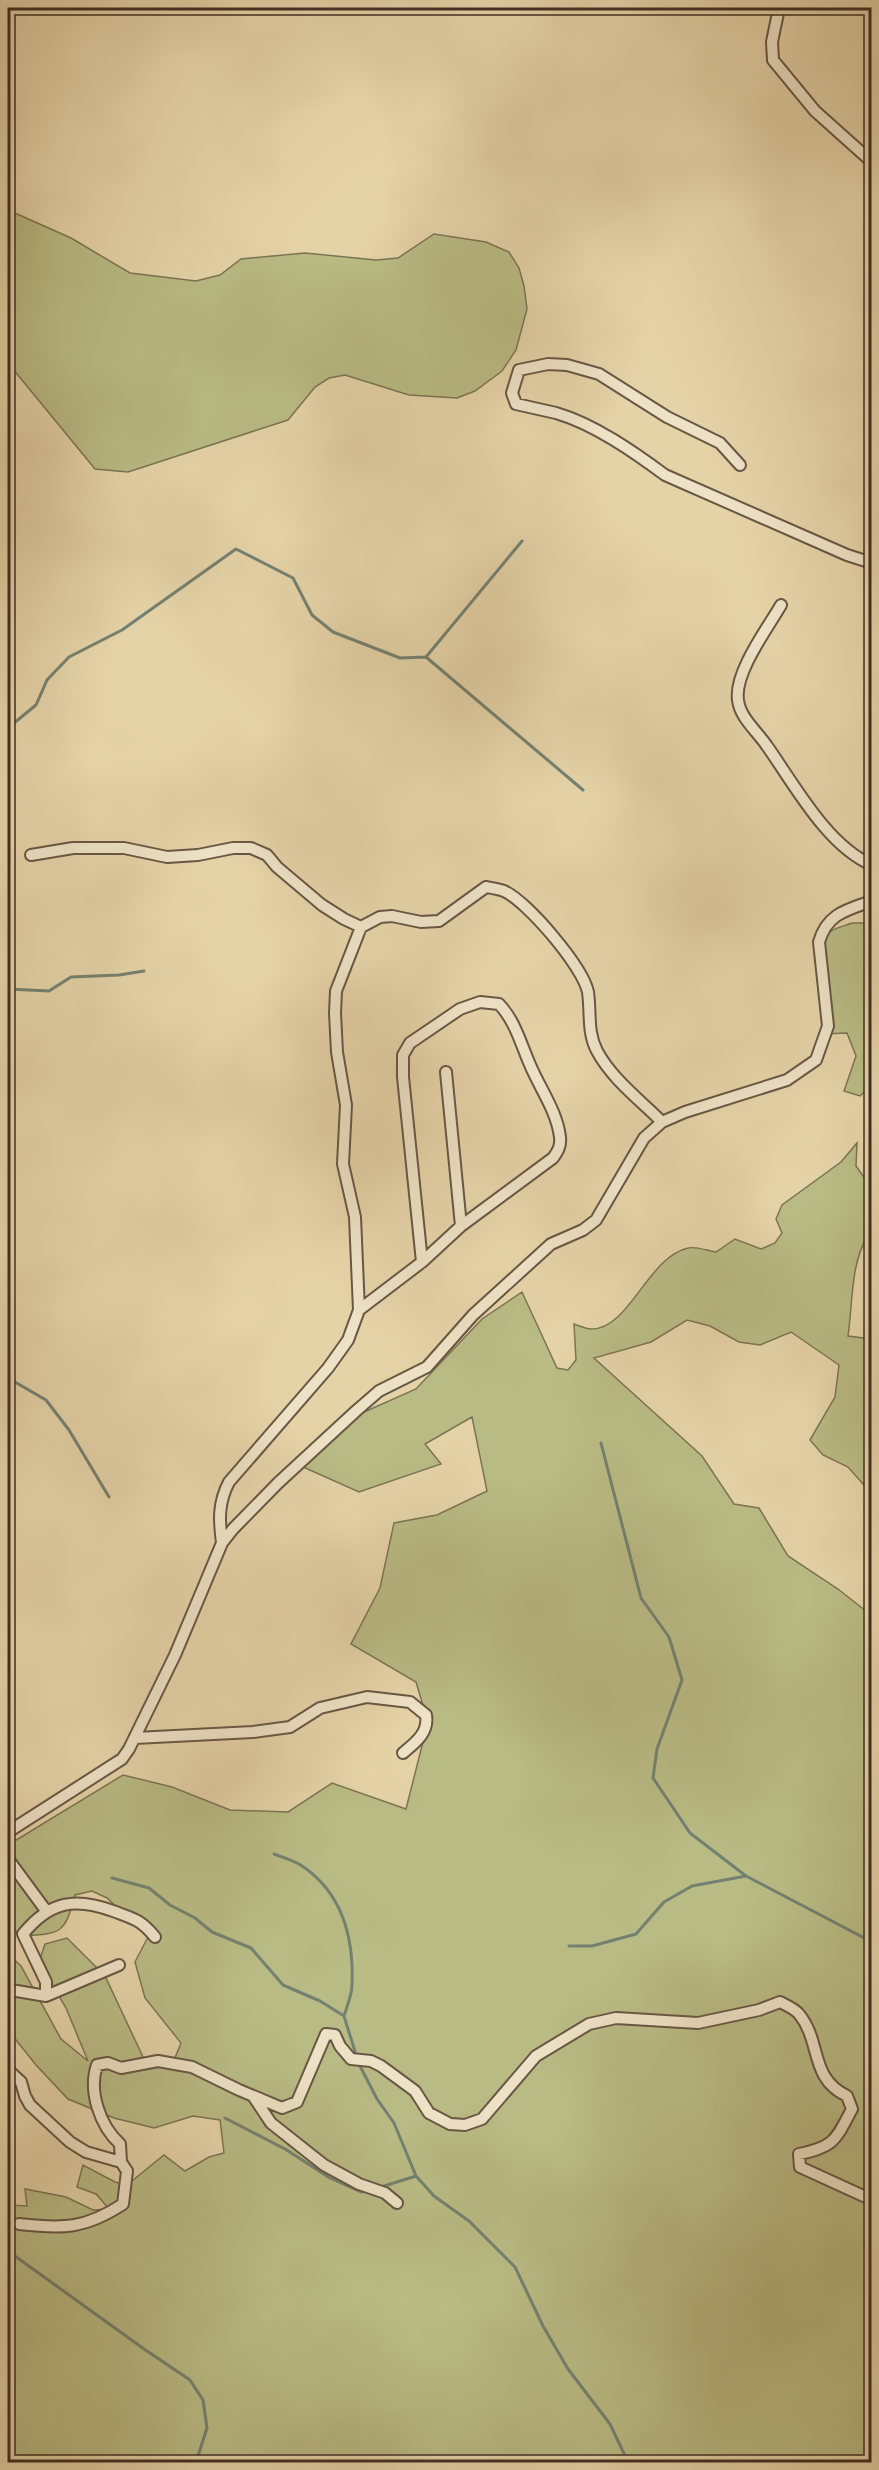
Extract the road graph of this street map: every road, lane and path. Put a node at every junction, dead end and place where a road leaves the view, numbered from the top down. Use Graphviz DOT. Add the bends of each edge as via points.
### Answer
graph roads {
  1 [pos="779,8"];
  2 [pos="872,162"];
  3 [pos="740,465"];
  4 [pos="872,563"];
  5 [pos="781,605"];
  6 [pos="31,855"];
  7 [pos="872,865"];
  8 [pos="872,901"];
  9 [pos="361,927"];
  10 [pos="446,1072"];
  11 [pos="662,1122"];
  12 [pos="461,1226"];
  13 [pos="422,1262"];
  14 [pos="359,1310"];
  15 [pos="222,1543"];
  16 [pos="135,1738"];
  17 [pos="403,1753"];
  18 [pos="8,1832"];
  19 [pos="8,1859"];
  20 [pos="47,1912"];
  21 [pos="155,1938"];
  22 [pos="119,1965"];
  23 [pos="8,1995"];
  24 [pos="46,1996"];
  25 [pos="8,2070"];
  26 [pos="252,2096"];
  27 [pos="121,2162"];
  28 [pos="870,2199"];
  29 [pos="397,2203"];
  30 [pos="19,2224"];
  1 -- 2 [label="street" via="772,42 773,60 814,111"];
  3 -- 4 [label="street" via="720,443 666,417 599,374 548,364 519,370 512,393 516,404 568,418 608,437 664,475"];
  5 -- 7 [label="street" via="738,684 738,701 747,721 817,818 851,854"];
  6 -- 9 [label="street" via="73,848 124,848 167,857 251,848 267,855 344,920"];
  8 -- 11 [label="street" via="831,918 823,928 819,942 828,1026 816,1060 788,1080"];
  9 -- 11 [label="street" via="380,917 392,916 439,921 486,887 519,900 566,950 583,980 588,991 590,1036 609,1070"];
  9 -- 14 [label="street" via="336,991 335,1013 346,1105 343,1164 355,1218"];
  10 -- 12 [label="street"];
  11 -- 15 [label="street" via="644,1138 596,1220 551,1244 473,1315 427,1367 379,1391 278,1483"];
  12 -- 13 [label="street"];
  12 -- 13 [label="street" via="559,1150 552,1111 518,1034 504,1009 494,1003 480,1002 460,1009 410,1043 403,1055"];
  13 -- 14 [label="street"];
  14 -- 15 [label="street" via="348,1340 328,1368 229,1482 219,1510"];
  15 -- 16 [label="street" via="176,1655"];
  16 -- 17 [label="street" via="253,1732 290,1726 320,1708 367,1697 410,1702 426,1715 427,1724 419,1739"];
  16 -- 18 [label="street" via="122,1759 109,1769"];
  19 -- 20 [label="street"];
  20 -- 21 [label="street" via="72,1902 92,1903 143,1922"];
  20 -- 24 [label="street" via="23,1934 46,1982"];
  22 -- 24 [label="street"];
  23 -- 24 [label="street" via="11,1990"];
  25 -- 27 [label="street" via="21,2082 30,2105 70,2142 86,2152"];
  26 -- 27 [label="street" via="192,2067 158,2061 121,2068 108,2063 97,2065 92,2078 103,2124 120,2144"];
  26 -- 28 [label="street" via="282,2108 297,2102 326,2034 335,2035 351,2059 381,2066 415,2091 429,2113 450,2124 465,2125 482,2120 536,2056 589,2024 616,2018 698,2023 780,2002 798,2012 812,2035 817,2060 832,2089 847,2096 852,2109 835,2140 799,2154 800,2167"];
  26 -- 29 [label="street" via="271,2123 324,2165 385,2193"];
  27 -- 30 [label="street" via="128,2171 123,2204 108,2214 92,2222 65,2227"];
}
